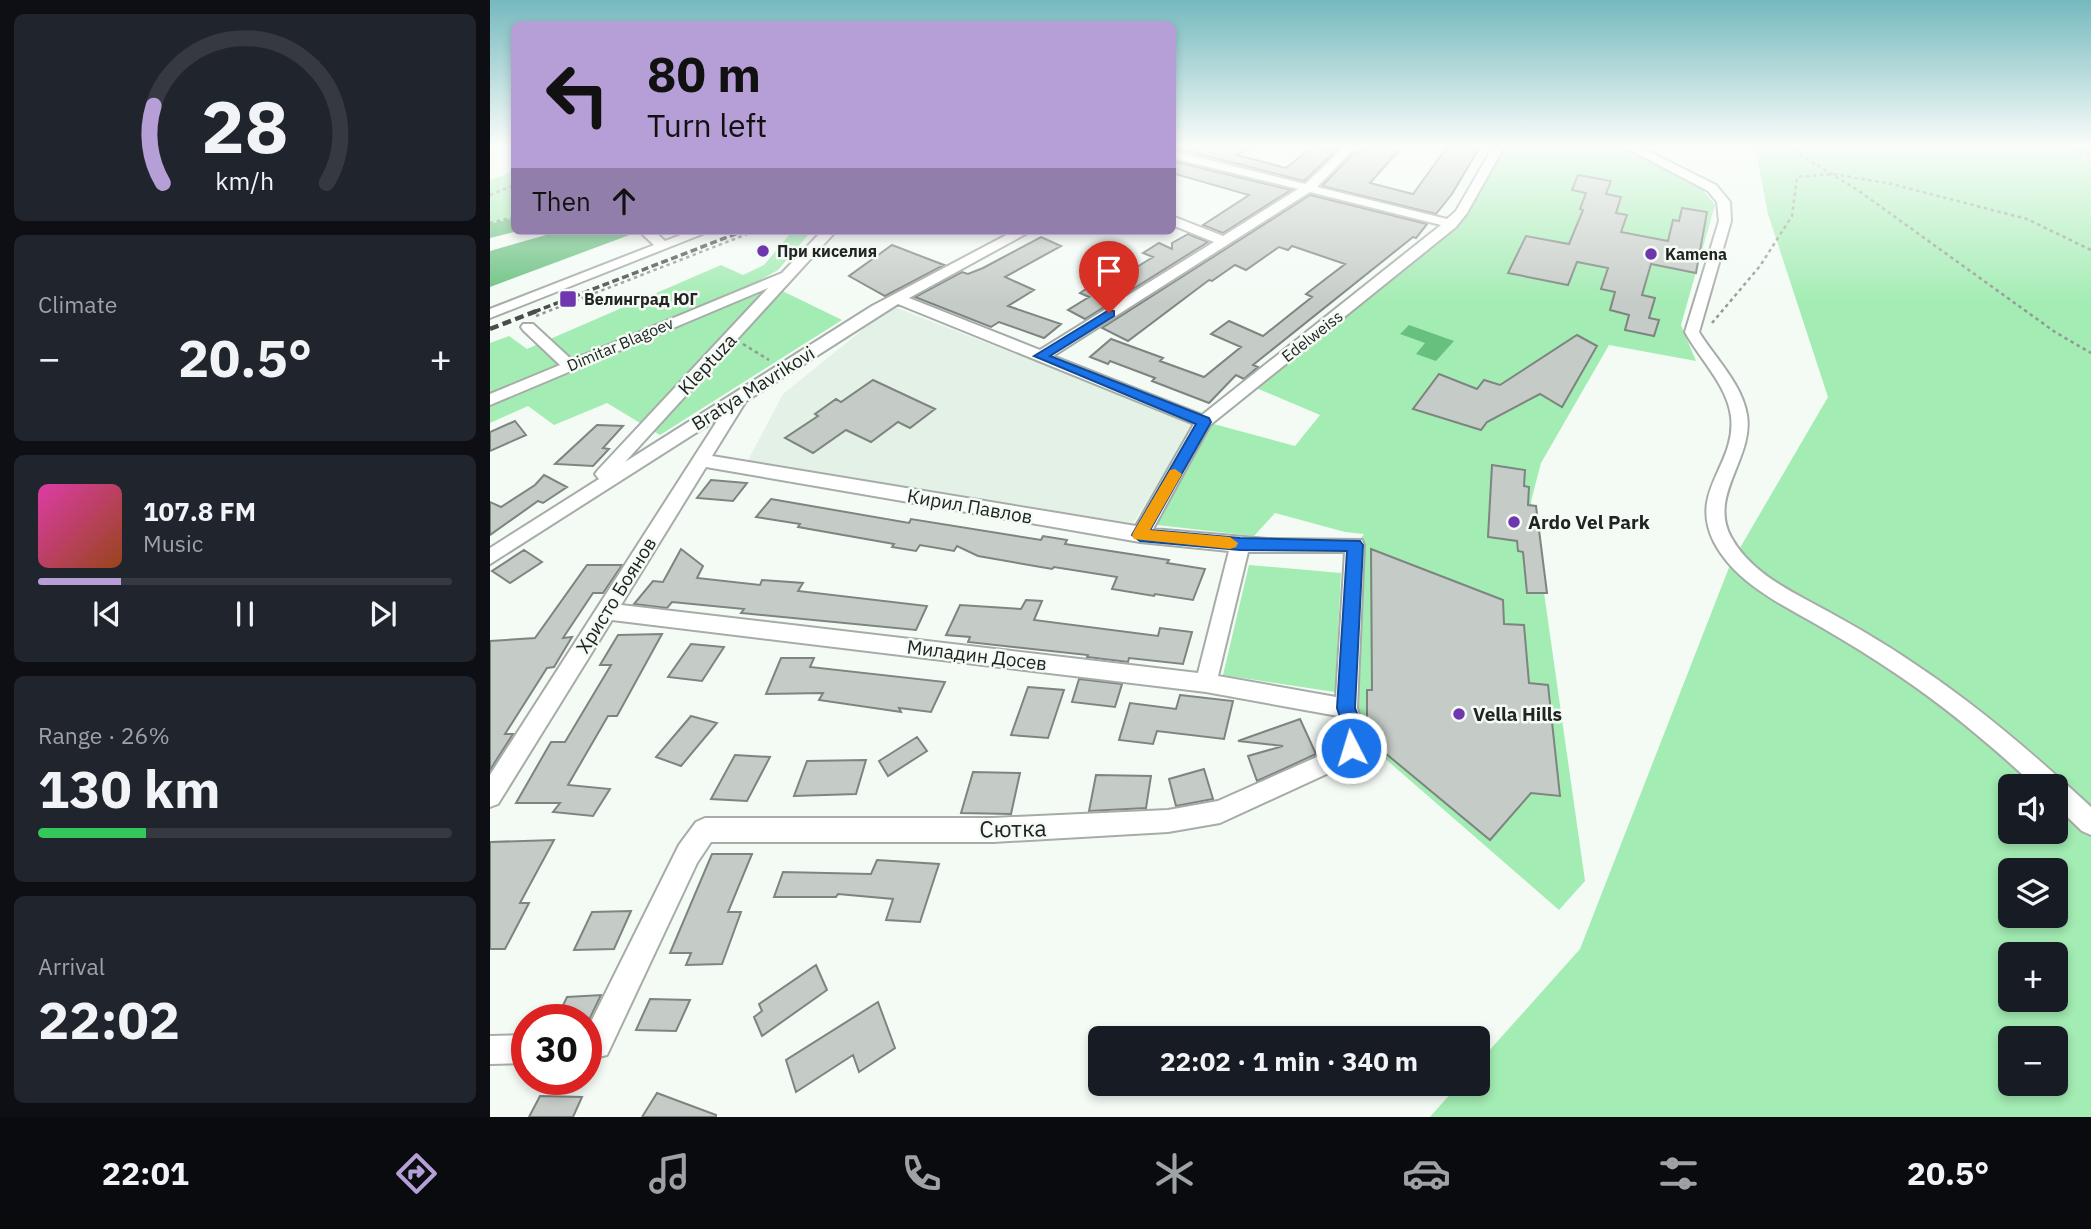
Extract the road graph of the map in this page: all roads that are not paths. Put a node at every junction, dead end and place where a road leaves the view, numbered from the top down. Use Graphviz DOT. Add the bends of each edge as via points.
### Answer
graph roads {
  1 [pos="1291,199"];
  2 [pos="1349,199"];
  3 [pos="1469,199"];
  4 [pos="1723,199"];
  5 [pos="1176,222"];
  6 [pos="1451,224"];
  7 [pos="650,235"];
  8 [pos="693,235"];
  9 [pos="825,235"];
  10 [pos="1012,235"];
  11 [pos="1225,242"];
  12 [pos="663,247"];
  13 [pos="789,274"];
  14 [pos="896,298"];
  15 [pos="490,314"];
  16 [pos="528,327"];
  17 [pos="1040,356"];
  18 [pos="569,365"];
  19 [pos="743,394"];
  20 [pos="490,400"];
  21 [pos="1204,422"];
  22 [pos="701,460"];
  23 [pos="584,496"];
  24 [pos="1140,535"];
  25 [pos="1240,544"];
  26 [pos="1355,545"];
  27 [pos="490,557"];
  28 [pos="606,611"];
  29 [pos="1206,683"];
  30 [pos="1346,708"];
  31 [pos="2039,774"];
  32 [pos="490,796"];
  33 [pos="2068,801"];
  34 [pos="2091,823"];
  35 [pos="602,1035"];
  36 [pos="511,1050"];
  37 [pos="490,1051"];
  1 -- 11 [label="street"];
  2 -- 6 [label="street"];
  3 -- 6 [label="street, Edelweiss"];
  4 -- 31 [label="street" via="1726,221 1692,332 1739,411 1741,434 1715,506 1715,524 1727,546 1766,586 1916,676 1999,737"];
  5 -- 11 [label="street"];
  6 -- 21 [label="street, Edelweiss"];
  7 -- 12 [label="street"];
  8 -- 12 [label="street"];
  9 -- 13 [label="street, Kleptuza"];
  10 -- 14 [label="street, Bratya Mavrikovi"];
  11 -- 17 [label="street"];
  12 -- 15 [label="street"];
  13 -- 18 [label="street, Dimitar Blagoev"];
  13 -- 23 [label="street, Kleptuza"];
  14 -- 17 [label="street"];
  14 -- 19 [label="street, Bratya Mavrikovi"];
  16 -- 18 [label="street"];
  17 -- 21 [label="street"];
  18 -- 20 [label="street, Dimitar Blagoev"];
  19 -- 22 [label="street, Христо Боянов"];
  19 -- 23 [label="street, Bratya Mavrikovi"];
  21 -- 24 [label="street, Edelweiss"];
  22 -- 24 [label="street, Кирил Павлов"];
  22 -- 28 [label="street, Христо Боянов"];
  23 -- 27 [label="street, Bratya Mavrikovi"];
  24 -- 25 [label="street, Кирил Павлов"];
  25 -- 26 [label="street, Кирил Павлов"];
  25 -- 29 [label="street"];
  26 -- 30 [label="street, Сютка"];
  28 -- 29 [label="street, Миладин Досев"];
  28 -- 32 [label="street, Христо Боянов"];
  29 -- 30 [label="street, Миладин Досев"];
  30 -- 35 [label="street, Сютка" via="1355,734 1351,748 1220,812 1090,827 705,830 688,854"];
  33 -- 34 [label="street"];
  36 -- 37 [label="street"];
}
